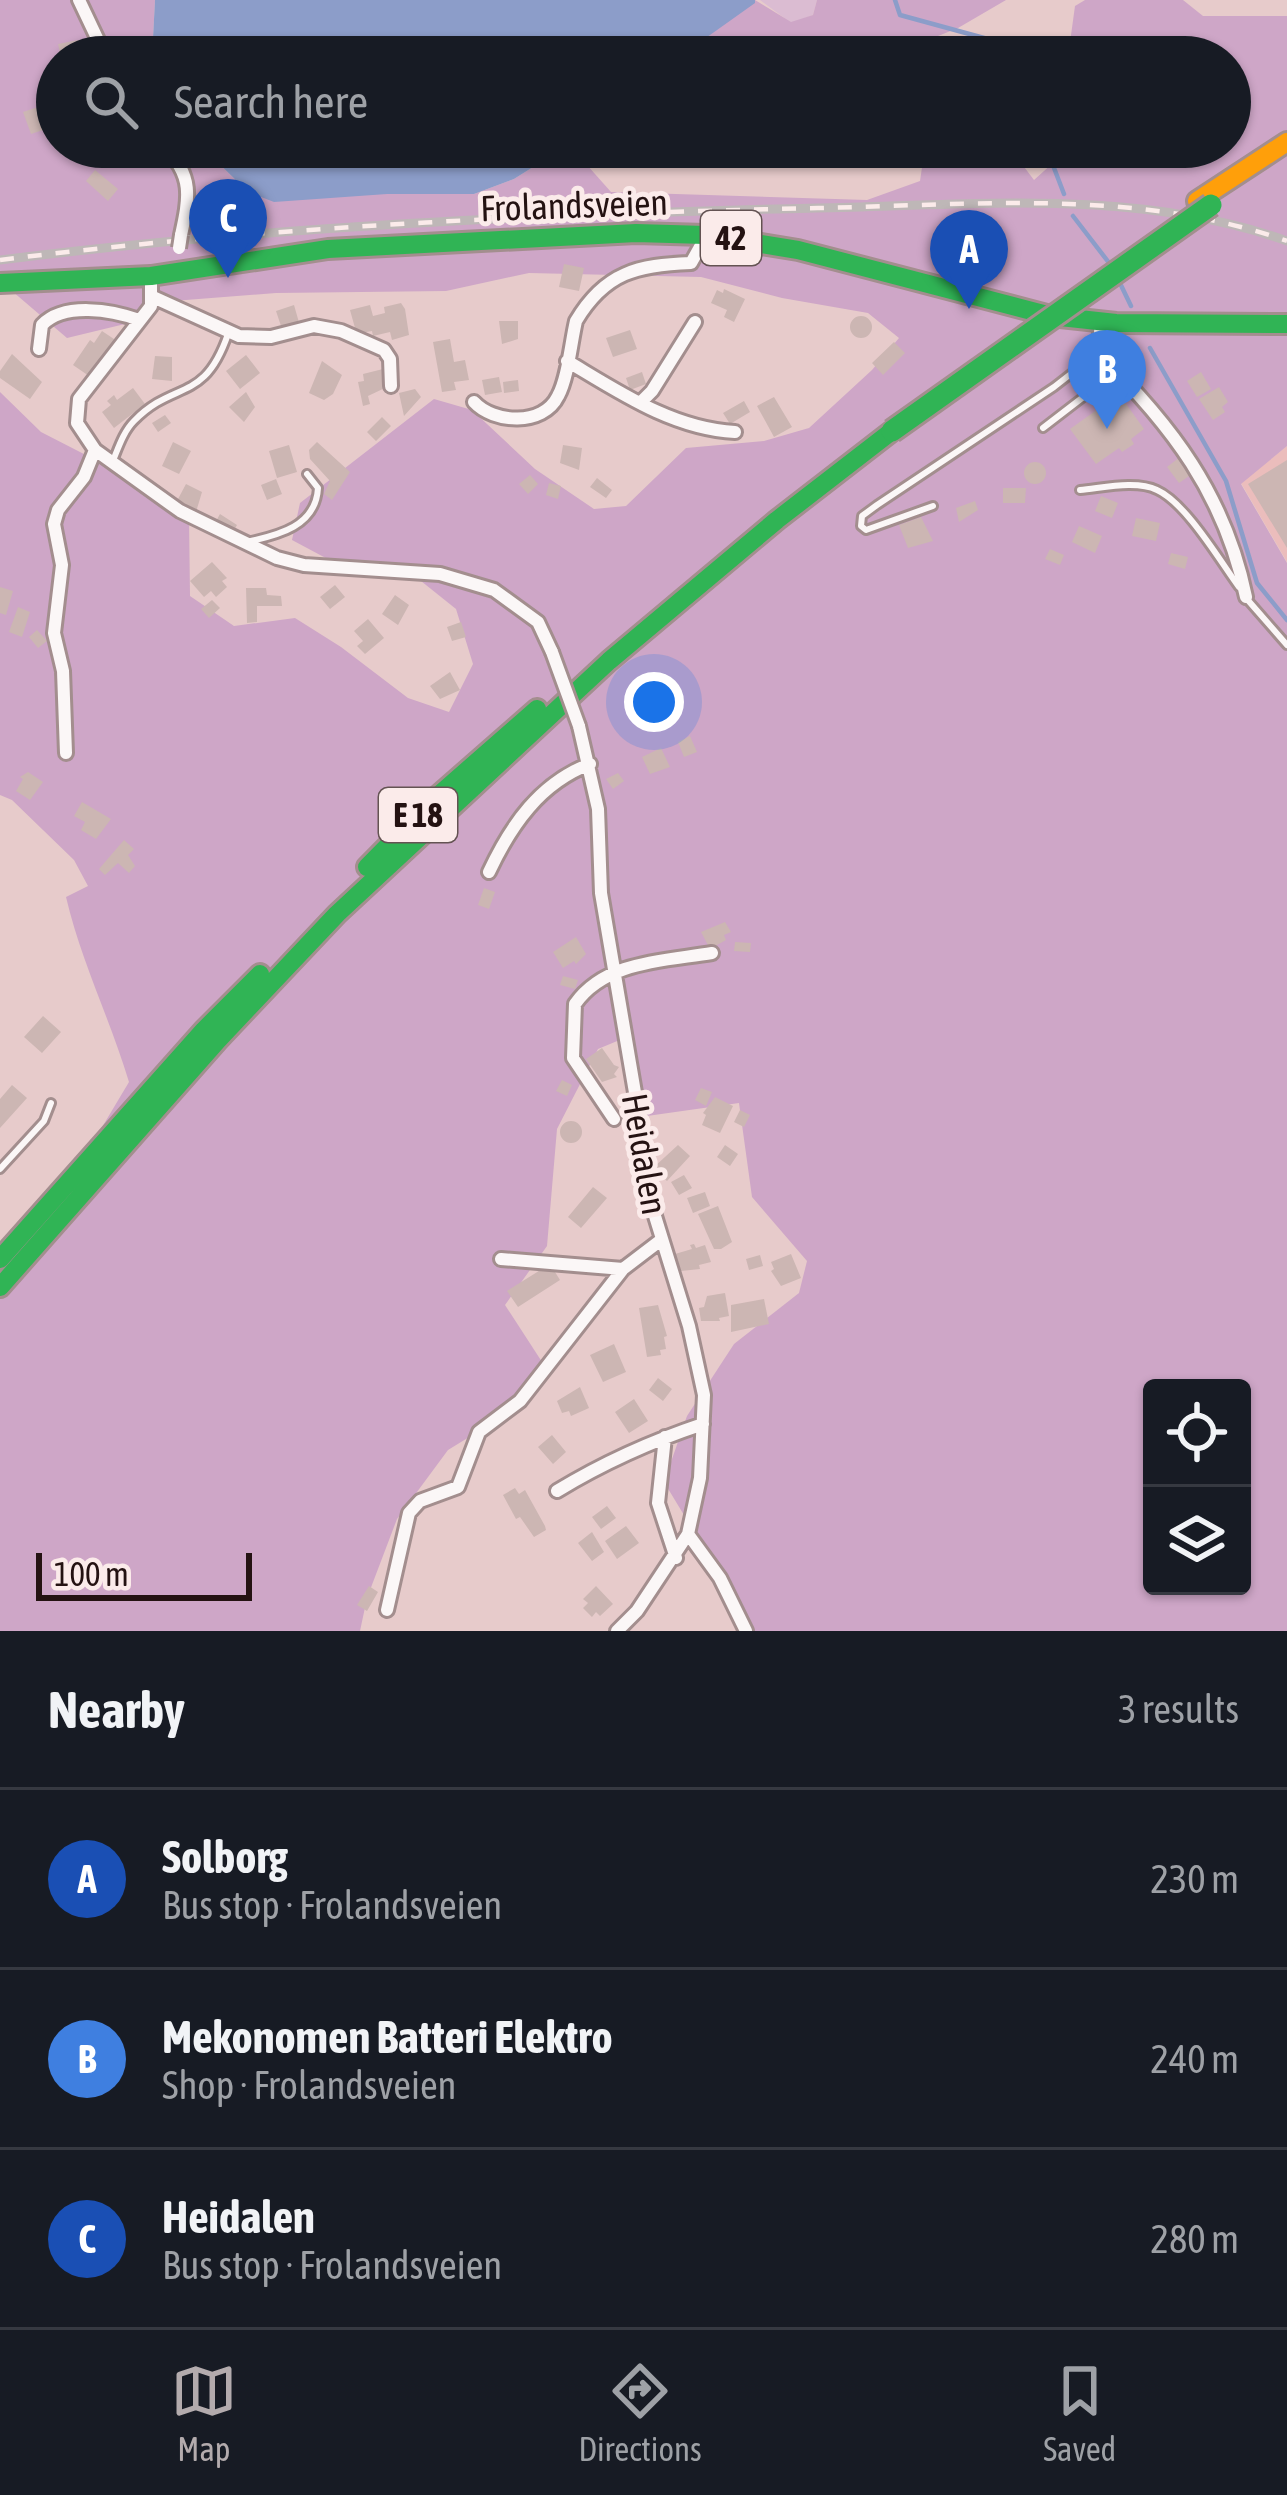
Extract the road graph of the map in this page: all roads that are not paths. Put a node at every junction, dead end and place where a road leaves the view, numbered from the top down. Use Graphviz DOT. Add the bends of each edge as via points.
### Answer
graph roads {
  1 [pos="80,0"];
  2 [pos="96,36"];
  3 [pos="1287,142"];
  4 [pos="1287,156"];
  5 [pos="182,168"];
  6 [pos="1204,203"];
  7 [pos="700,247"];
  8 [pos="178,272"];
  9 [pos="0,283"];
  10 [pos="152,287"];
  11 [pos="139,320"];
  12 [pos="695,322"];
  13 [pos="1101,322"];
  14 [pos="1287,324"];
  15 [pos="228,334"];
  16 [pos="39,349"];
  17 [pos="1098,353"];
  18 [pos="567,361"];
  19 [pos="391,386"];
  20 [pos="474,402"];
  21 [pos="640,403"];
  22 [pos="889,427"];
  23 [pos="1043,428"];
  24 [pos="735,431"];
  25 [pos="94,450"];
  26 [pos="111,464"];
  27 [pos="307,474"];
  28 [pos="1080,490"];
  29 [pos="933,506"];
  30 [pos="243,542"];
  31 [pos="1246,597"];
  32 [pos="1287,645"];
  33 [pos="66,753"];
  34 [pos="590,764"];
  35 [pos="490,872"];
  36 [pos="712,953"];
  37 [pos="614,971"];
  38 [pos="51,1102"];
  39 [pos="614,1119"];
  40 [pos="0,1169"];
  41 [pos="661,1240"];
  42 [pos="0,1259"];
  43 [pos="501,1259"];
  44 [pos="623,1269"];
  45 [pos="0,1287"];
  46 [pos="704,1424"];
  47 [pos="664,1436"];
  48 [pos="557,1491"];
  49 [pos="688,1534"];
  50 [pos="676,1558"];
  51 [pos="388,1610"];
  52 [pos="617,1631"];
  53 [pos="746,1631"];
  1 -- 2 [label="street"];
  3 -- 6 [label="main road, E 18"];
  4 -- 6 [label="main road, E 18"];
  5 -- 8 [label="street" via="189,183"];
  6 -- 22 [label="main road, E 18"];
  7 -- 18 [label="street, Frolandsveien" via="691,263 647,265 608,284 576,321"];
  8 -- 10 [label="main road, Frolandsveien / 42"];
  8 -- 13 [label="main road, Frolandsveien / 42" via="328,249 705,235"];
  9 -- 10 [label="main road, Frolandsveien / 42"];
  10 -- 11 [label="street"];
  10 -- 15 [label="street, Frolandsveien"];
  11 -- 16 [label="street" via="62,312 42,326"];
  11 -- 25 [label="street" via="79,399 77,424"];
  12 -- 21 [label="street"];
  13 -- 14 [label="main road, Frolandsveien / 42"];
  13 -- 17 [label="street"];
  15 -- 19 [label="street, Frolandsveien" via="341,331 384,350"];
  15 -- 26 [label="lane" via="209,375 137,418"];
  17 -- 23 [label="lane" via="1095,388"];
  17 -- 29 [label="lane" via="877,505 861,526"];
  17 -- 31 [label="street" via="1189,454 1213,498"];
  18 -- 20 [label="street, Frolandsveien" via="557,399 537,414 498,417"];
  18 -- 21 [label="street"];
  21 -- 24 [label="street" via="696,427"];
  22 -- 42 [label="main road, E 18" via="754,524 432,801 204,1030"];
  22 -- 45 [label="main road, E 18" via="609,661 352,899"];
  25 -- 26 [label="street, Heidalen"];
  25 -- 33 [label="street" via="55,524 62,565 54,633"];
  26 -- 30 [label="street, Heidalen"];
  27 -- 30 [label="lane" via="318,497 307,518"];
  28 -- 31 [label="lane" via="1156,490 1176,504"];
  30 -- 34 [label="street, Heidalen, bridge" via="304,565 440,574 494,590 538,622"];
  31 -- 32 [label="lane"];
  34 -- 35 [label="street" via="546,788"];
  34 -- 37 [label="street, Heidalen"];
  36 -- 37 [label="street"];
  37 -- 39 [label="street" via="580,997 572,1023 573,1058"];
  37 -- 41 [label="street, Heidalen"];
  38 -- 40 [label="lane"];
  41 -- 44 [label="street, Heidalen"];
  41 -- 46 [label="street, Heidalen" via="698,1360"];
  43 -- 44 [label="street"];
  44 -- 51 [label="street, Heidalen" via="530,1389 479,1432 458,1487 420,1501 409,1514"];
  46 -- 47 [label="street"];
  46 -- 49 [label="street, Heidalen"];
  47 -- 48 [label="street"];
  47 -- 50 [label="street" via="658,1503"];
  49 -- 50 [label="street, Heidalen"];
  49 -- 53 [label="street"];
  50 -- 52 [label="street, Heidalen"];
}
